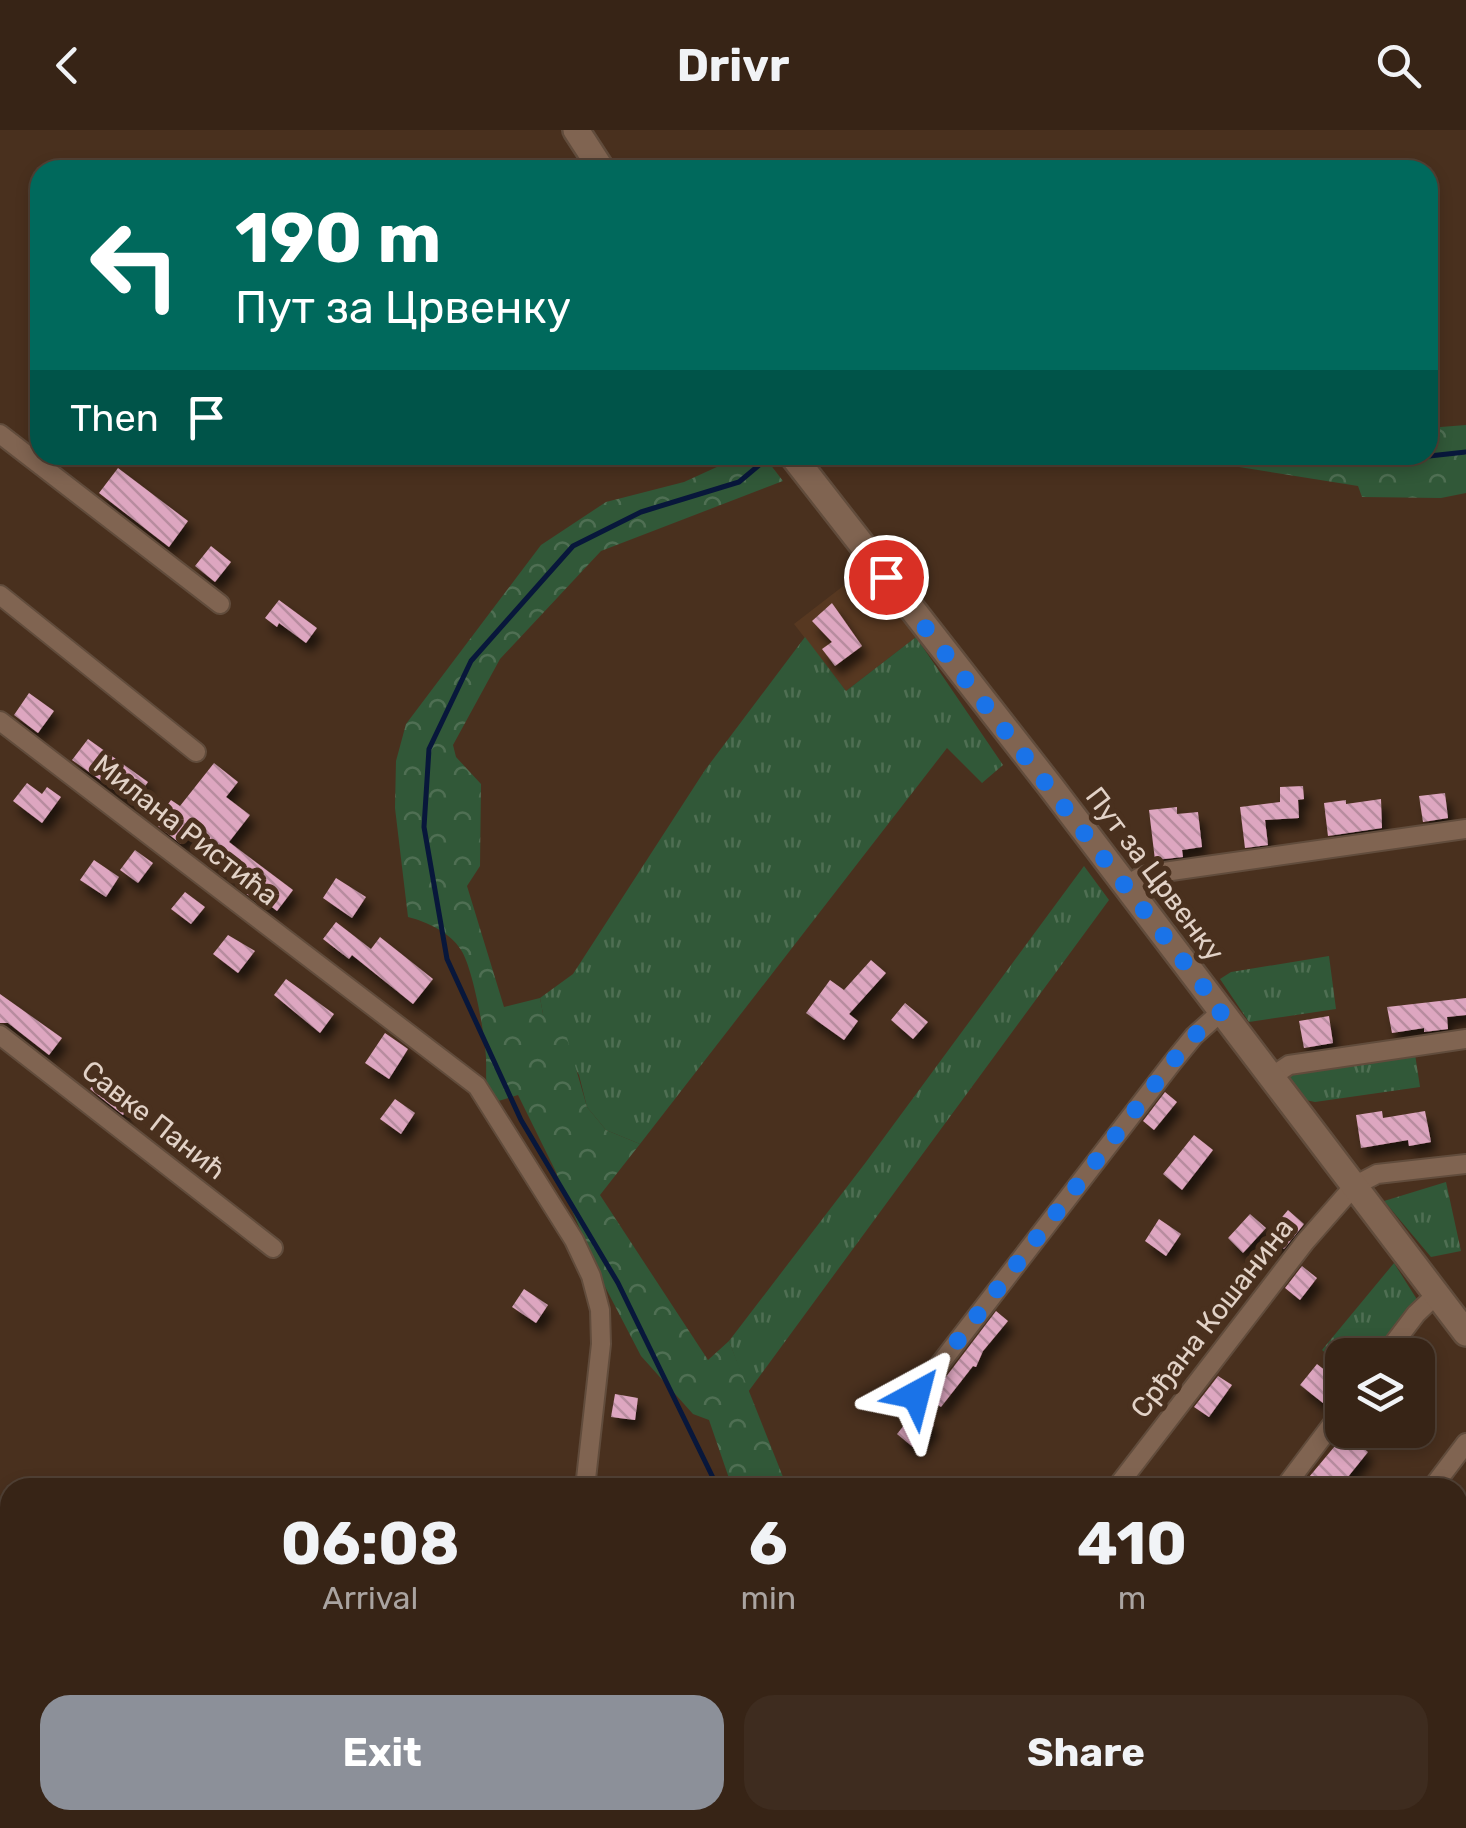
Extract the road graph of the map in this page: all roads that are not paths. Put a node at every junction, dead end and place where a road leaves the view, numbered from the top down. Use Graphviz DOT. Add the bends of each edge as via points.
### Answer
graph roads {
  1 [pos="576,130"];
  2 [pos="596,160"];
  3 [pos="0,434"];
  4 [pos="30,457"];
  5 [pos="40,465"];
  6 [pos="800,465"];
  7 [pos="0,595"];
  8 [pos="220,604"];
  9 [pos="0,721"];
  10 [pos="196,752"];
  11 [pos="1466,829"];
  12 [pos="1126,885"];
  13 [pos="1222,1011"];
  14 [pos="0,1035"];
  15 [pos="1466,1038"];
  16 [pos="1272,1076"];
  17 [pos="1466,1164"];
  18 [pos="1354,1186"];
  19 [pos="273,1248"];
  20 [pos="1437,1294"];
  21 [pos="1466,1332"];
  22 [pos="1398,1338"];
  23 [pos="916,1395"];
  24 [pos="1325,1433"];
  25 [pos="1466,1443"];
  26 [pos="586,1478"];
  27 [pos="1124,1478"];
  28 [pos="1291,1478"];
  29 [pos="1440,1478"];
  1 -- 2 [label="street"];
  3 -- 4 [label="street"];
  5 -- 8 [label="street"];
  6 -- 12 [label="street, Пут за Црвенку"];
  7 -- 10 [label="street"];
  9 -- 26 [label="street, Милана Ристића" via="477,1086 592,1276 601,1344"];
  11 -- 12 [label="street" via="1164,872"];
  12 -- 13 [label="street, Пут за Црвенку"];
  13 -- 16 [label="street, Пут за Црвенку"];
  13 -- 23 [label="street" via="1172,1062"];
  14 -- 19 [label="street, Савке Панић"];
  15 -- 16 [label="street" via="1289,1065"];
  16 -- 18 [label="street, Пут за Црвенку"];
  17 -- 18 [label="street" via="1377,1174"];
  18 -- 20 [label="street, Пут за Црвенку"];
  18 -- 27 [label="street, Срђана Кошанина"];
  20 -- 21 [label="street, Пут за Црвенку"];
  20 -- 22 [label="street"];
  24 -- 28 [label="street"];
  25 -- 29 [label="street"];
}
